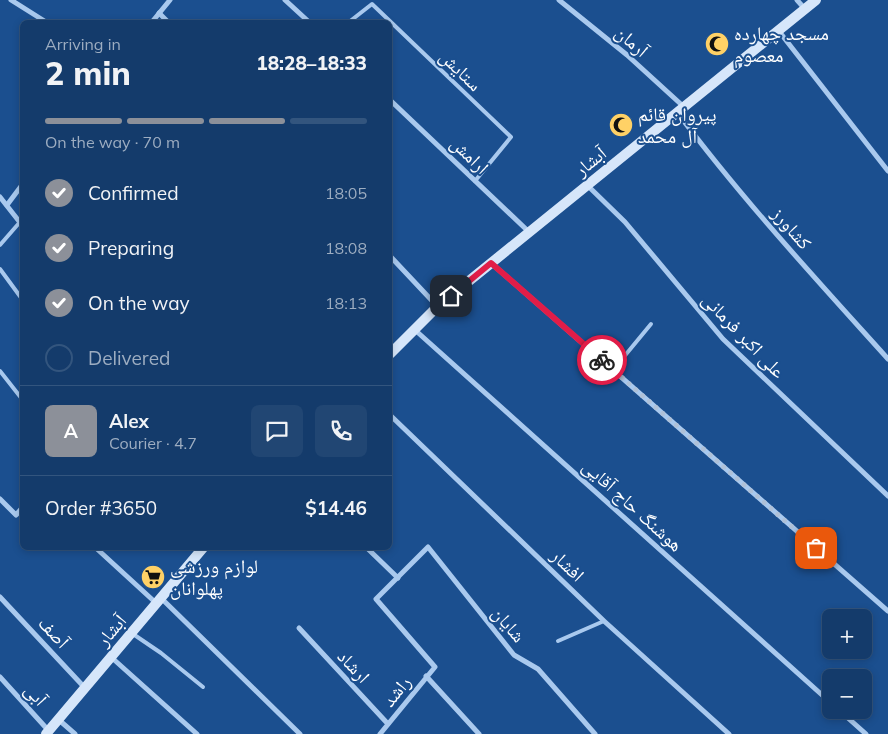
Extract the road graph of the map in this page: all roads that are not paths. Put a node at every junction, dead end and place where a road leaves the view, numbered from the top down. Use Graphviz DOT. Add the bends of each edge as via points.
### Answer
graph roads {
  1 [pos="11,0"];
  2 [pos="170,0"];
  3 [pos="285,0"];
  4 [pos="559,0"];
  5 [pos="797,0"];
  6 [pos="816,0"];
  7 [pos="804,9"];
  8 [pos="159,13"];
  9 [pos="43,20"];
  10 [pos="154,20"];
  11 [pos="166,20"];
  12 [pos="307,20"];
  13 [pos="351,20"];
  14 [pos="389,20"];
  15 [pos="392,23"];
  16 [pos="778,30"];
  17 [pos="392,102"];
  18 [pos="680,110"];
  19 [pos="888,171"];
  20 [pos="475,181"];
  21 [pos="587,186"];
  22 [pos="20,188"];
  23 [pos="0,197"];
  24 [pos="7,205"];
  25 [pos="20,222"];
  26 [pos="20,224"];
  27 [pos="529,232"];
  28 [pos="0,245"];
  29 [pos="392,258"];
  30 [pos="491,263"];
  31 [pos="0,269"];
  32 [pos="20,296"];
  33 [pos="438,306"];
  34 [pos="652,324"];
  35 [pos="415,330"];
  36 [pos="392,352"];
  37 [pos="888,358"];
  38 [pos="613,370"];
  39 [pos="0,371"];
  40 [pos="20,396"];
  41 [pos="392,417"];
  42 [pos="888,496"];
  43 [pos="0,499"];
  44 [pos="20,510"];
  45 [pos="98,550"];
  46 [pos="201,550"];
  47 [pos="369,550"];
  48 [pos="398,578"];
  49 [pos="0,597"];
  50 [pos="158,600"];
  51 [pos="888,612"];
  52 [pos="604,621"];
  53 [pos="299,628"];
  54 [pos="131,632"];
  55 [pos="558,641"];
  56 [pos="111,657"];
  57 [pos="426,676"];
  58 [pos="0,677"];
  59 [pos="203,687"];
  60 [pos="85,688"];
  61 [pos="822,695"];
  62 [pos="849,719"];
  63 [pos="58,720"];
  64 [pos="388,724"];
  65 [pos="47,732"];
  66 [pos="75,734"];
  67 [pos="197,734"];
  68 [pos="300,734"];
  69 [pos="380,734"];
  70 [pos="479,734"];
  71 [pos="595,734"];
  72 [pos="729,734"];
  73 [pos="866,734"];
  1 -- 9 [label="street"];
  2 -- 8 [label="street"];
  3 -- 12 [label="street"];
  4 -- 18 [label="street, آرمان" via="627,55"];
  5 -- 7 [label="street"];
  6 -- 7 [label="street, آبشار"];
  7 -- 16 [label="street, آبشار"];
  8 -- 10 [label="street"];
  8 -- 11 [label="street"];
  13 -- 14 [label="lane, ستایش" via="372,4"];
  15 -- 20 [label="lane, ستایش" via="511,138"];
  16 -- 18 [label="street, آبشار"];
  16 -- 19 [label="street"];
  17 -- 20 [label="street, ارامش"];
  18 -- 21 [label="street, آبشار"];
  18 -- 37 [label="street, کشاورز" via="725,173"];
  20 -- 27 [label="street, ارامش"];
  21 -- 27 [label="street, آبشار"];
  21 -- 42 [label="street, علی اکبر فرمانی" via="625,222 723,339"];
  22 -- 24 [label="street"];
  23 -- 24 [label="street"];
  24 -- 25 [label="street"];
  26 -- 28 [label="lane"];
  27 -- 30 [label="street, آبشار"];
  29 -- 33 [label="street"];
  30 -- 33 [label="street, آبشار"];
  30 -- 38 [label="street"];
  31 -- 32 [label="lane"];
  33 -- 35 [label="street, آبشار"];
  34 -- 38 [label="lane"];
  35 -- 36 [label="street, آبشار"];
  35 -- 61 [label="street, هوشنگ حاج آقایی"];
  38 -- 51 [label="street"];
  39 -- 40 [label="lane"];
  41 -- 52 [label="street, افشار"];
  43 -- 44 [label="street" via="16,515"];
  45 -- 50 [label="street"];
  46 -- 50 [label="street, آبشار"];
  47 -- 48 [label="street"];
  48 -- 57 [label="street, راشد" via="376,599 435,667"];
  48 -- 71 [label="street, شایان" via="428,548 514,655 538,668"];
  49 -- 60 [label="street, آصف"];
  50 -- 54 [label="street, آبشار"];
  50 -- 68 [label="street"];
  52 -- 55 [label="lane"];
  52 -- 72 [label="street, افشار"];
  53 -- 64 [label="street, ارشاد"];
  54 -- 56 [label="street, آبشار"];
  54 -- 59 [label="lane"];
  56 -- 60 [label="street, آبشار"];
  56 -- 67 [label="street"];
  57 -- 64 [label="street, راشد"];
  57 -- 70 [label="street"];
  58 -- 65 [label="street, آبی"];
  60 -- 63 [label="street, آبشار"];
  62 -- 73 [label="street"];
  63 -- 65 [label="street, آبشار"];
  63 -- 66 [label="street"];
  64 -- 69 [label="street, راشد"];
}
